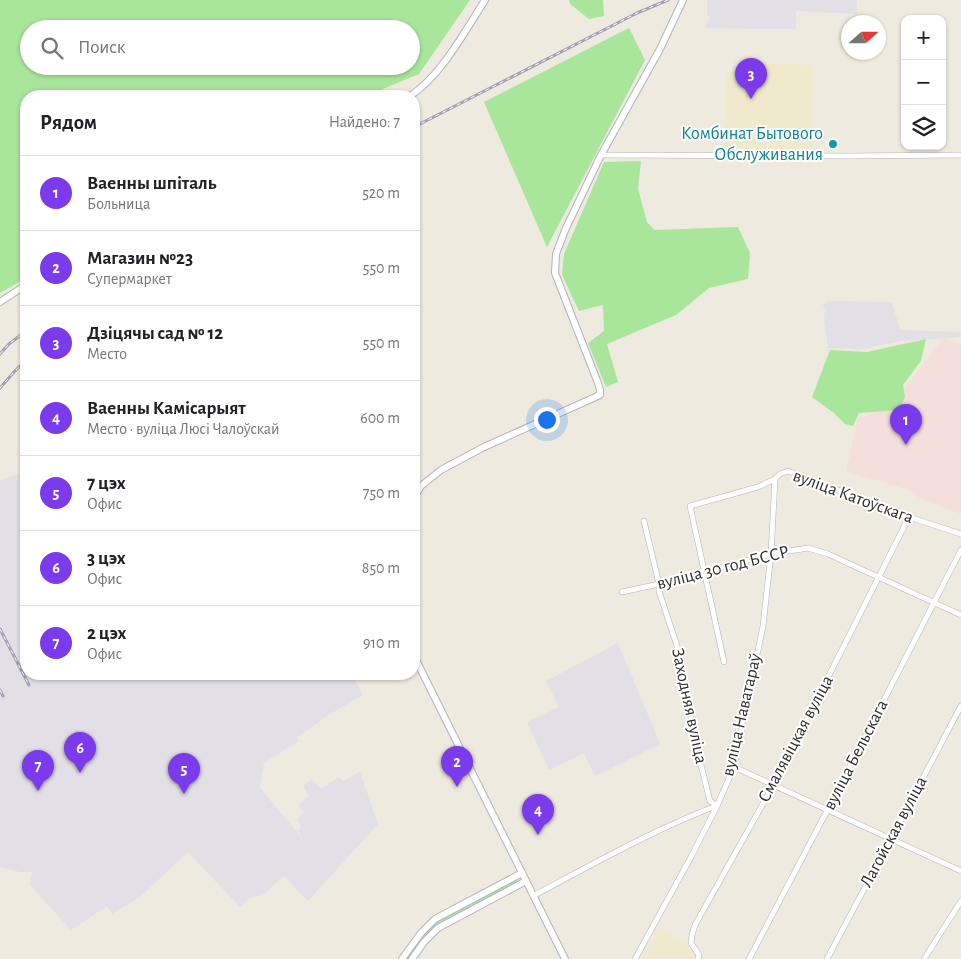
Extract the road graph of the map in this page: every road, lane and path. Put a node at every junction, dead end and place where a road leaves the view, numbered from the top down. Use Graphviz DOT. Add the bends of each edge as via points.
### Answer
graph roads {
  1 [pos="485,0"];
  2 [pos="683,0"];
  3 [pos="417,90"];
  4 [pos="601,155"];
  5 [pos="961,155"];
  6 [pos="20,290"];
  7 [pos="0,302"];
  8 [pos="775,479"];
  9 [pos="420,488"];
  10 [pos="909,517"];
  11 [pos="644,521"];
  12 [pos="961,534"];
  13 [pos="961,550"];
  14 [pos="772,554"];
  15 [pos="705,571"];
  16 [pos="879,578"];
  17 [pos="659,584"];
  18 [pos="622,592"];
  19 [pos="935,603"];
  20 [pos="961,615"];
  21 [pos="724,662"];
  22 [pos="420,668"];
  23 [pos="961,706"];
  24 [pos="734,766"];
  25 [pos="774,784"];
  26 [pos="717,806"];
  27 [pos="828,809"];
  28 [pos="891,839"];
  29 [pos="961,871"];
  30 [pos="522,874"];
  31 [pos="526,881"];
  32 [pos="533,896"];
  33 [pos="961,901"];
  34 [pos="402,959"];
  35 [pos="412,959"];
  36 [pos="565,959"];
  37 [pos="635,959"];
  38 [pos="698,959"];
  39 [pos="749,959"];
  40 [pos="827,959"];
  41 [pos="924,959"];
  1 -- 3 [label="street" via="446,60"];
  2 -- 4 [label="street" via="660,49"];
  4 -- 5 [label="street"];
  4 -- 9 [label="street" via="566,228 556,254 554,273 600,395 484,447 442,470"];
  6 -- 7 [label="street"];
  8 -- 10 [label="street, вуліца Катоўскага" via="788,471"];
  8 -- 14 [label="street, вуліца Наватараў"];
  8 -- 15 [label="street, вуліца Катоўскага" via="690,506"];
  10 -- 12 [label="street, вуліца Катоўскага"];
  10 -- 16 [label="street, Смалявіцкая вуліца"];
  11 -- 17 [label="street, Заходняя вуліца"];
  13 -- 19 [label="street, вуліца Бельскага"];
  14 -- 15 [label="street, вуліца 30 год БССР"];
  14 -- 16 [label="street, вуліца 30 год БССР" via="808,548"];
  14 -- 24 [label="street, вуліца Наватараў" via="763,626"];
  15 -- 17 [label="street, вуліца 30 год БССР"];
  15 -- 21 [label="street"];
  16 -- 19 [label="street, вуліца 30 год БССР"];
  16 -- 25 [label="street, Смалявіцкая вуліца"];
  17 -- 18 [label="street, вуліца 30 год БССР"];
  17 -- 26 [label="street, Заходняя вуліца" via="677,646 705,784 710,801"];
  19 -- 20 [label="street, вуліца 30 год БССР"];
  19 -- 27 [label="street, вуліца Бельскага"];
  22 -- 30 [label="street"];
  23 -- 28 [label="street, Лагойская вуліца"];
  24 -- 25 [label="street"];
  24 -- 26 [label="street, вуліца Наватараў"];
  25 -- 27 [label="street"];
  25 -- 38 [label="street, Смалявіцкая вуліца" via="695,925 691,943 699,955"];
  26 -- 32 [label="street" via="676,822"];
  26 -- 37 [label="street, вуліца Наватараў"];
  27 -- 28 [label="street"];
  27 -- 39 [label="street, вуліца Бельскага"];
  28 -- 29 [label="street"];
  28 -- 40 [label="street, Лагойская вуліца"];
  30 -- 31 [label="street"];
  30 -- 34 [label="street" via="435,919"];
  31 -- 32 [label="street"];
  31 -- 35 [label="street" via="438,928"];
  32 -- 36 [label="street"];
  33 -- 41 [label="street"];
}
